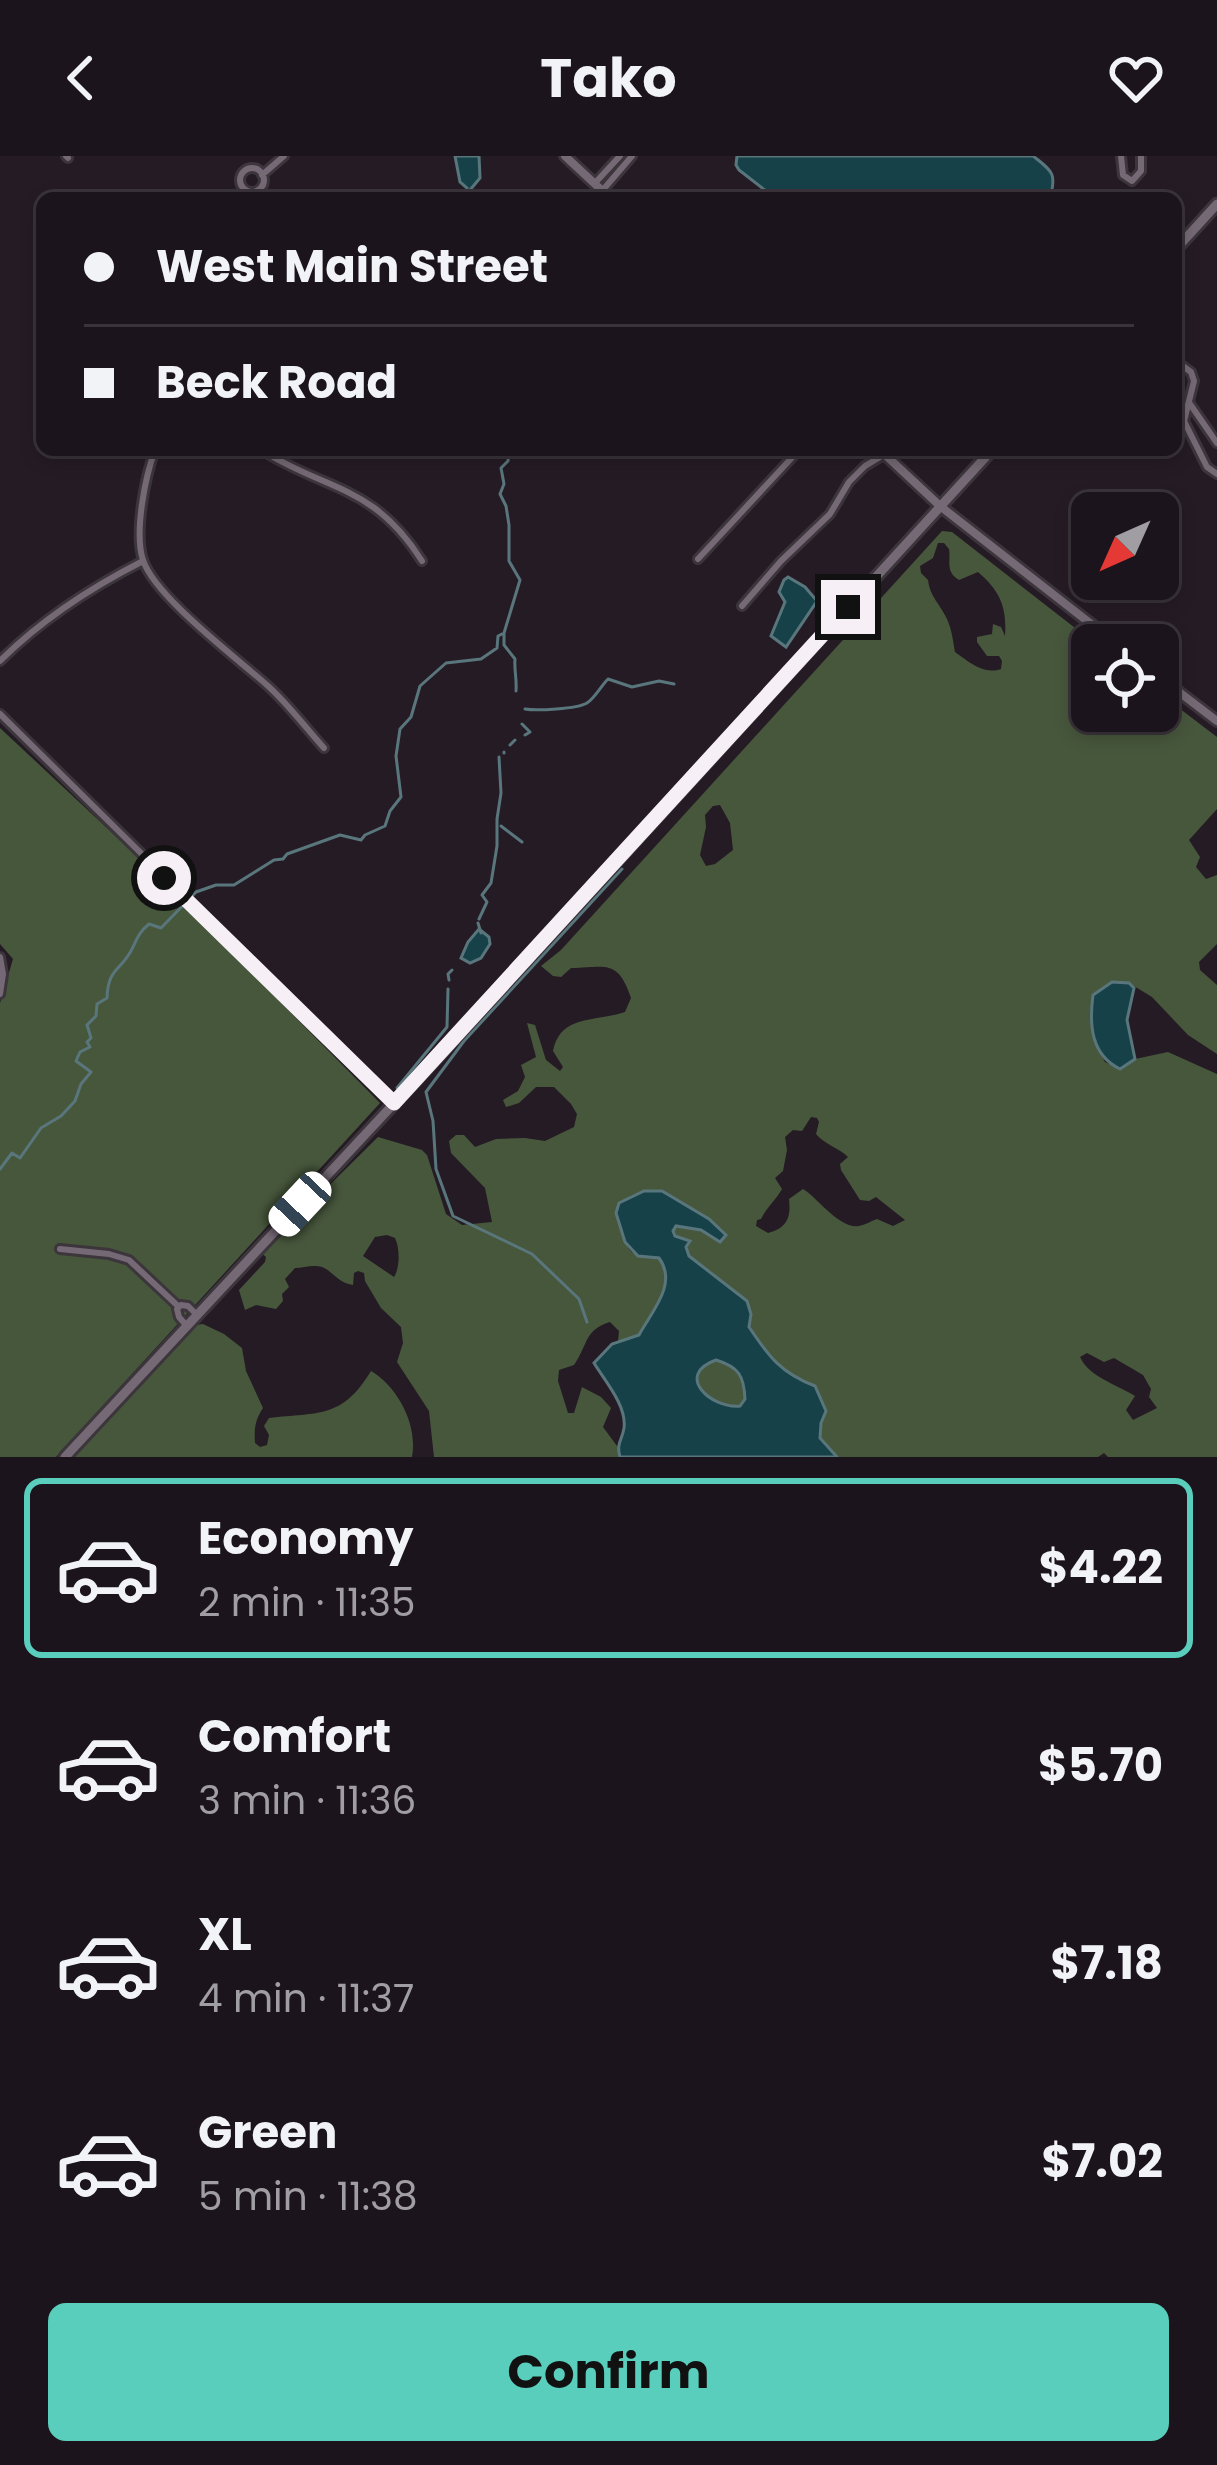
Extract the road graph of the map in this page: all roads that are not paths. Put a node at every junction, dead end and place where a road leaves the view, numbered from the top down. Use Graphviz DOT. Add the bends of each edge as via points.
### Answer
graph roads {
  1 [pos="284,156"];
  2 [pos="565,156"];
  3 [pos="620,156"];
  4 [pos="631,156"];
  5 [pos="1121,156"];
  6 [pos="1141,156"];
  7 [pos="262,175"];
  8 [pos="602,191"];
  9 [pos="1217,204"];
  10 [pos="1182,242"];
  11 [pos="1182,367"];
  12 [pos="1190,404"];
  13 [pos="1217,443"];
  14 [pos="153,456"];
  15 [pos="274,456"];
  16 [pos="793,456"];
  17 [pos="878,456"];
  18 [pos="887,456"];
  19 [pos="986,456"];
  20 [pos="1217,474"];
  21 [pos="940,506"];
  22 [pos="698,559"];
  23 [pos="143,561"];
  24 [pos="422,561"];
  25 [pos="742,606"];
  26 [pos="1091,624"];
  27 [pos="0,662"];
  28 [pos="1179,692"];
  29 [pos="0,714"];
  30 [pos="1217,722"];
  31 [pos="324,748"];
  32 [pos="0,957"];
  33 [pos="0,994"];
  34 [pos="394,1103"];
  35 [pos="60,1249"];
  36 [pos="179,1307"];
  37 [pos="196,1314"];
  38 [pos="186,1324"];
  39 [pos="64,1457"];
  1 -- 7 [label="street"];
  2 -- 8 [label="street"];
  3 -- 8 [label="street"];
  4 -- 8 [label="street"];
  5 -- 6 [label="street" via="1123,176 1132,181"];
  9 -- 10 [label="main road"];
  11 -- 12 [label="street" via="1193,377"];
  12 -- 13 [label="street"];
  12 -- 20 [label="street" via="1184,421"];
  14 -- 23 [label="street"];
  15 -- 24 [label="street" via="363,498 397,525"];
  16 -- 22 [label="street"];
  17 -- 25 [label="street"];
  18 -- 21 [label="street"];
  19 -- 21 [label="main road"];
  21 -- 26 [label="street"];
  21 -- 34 [label="main road"];
  23 -- 27 [label="street" via="54,613"];
  23 -- 31 [label="street" via="176,605"];
  28 -- 30 [label="street"];
  29 -- 34 [label="street"];
  32 -- 33 [label="street"];
  34 -- 37 [label="main road"];
  35 -- 36 [label="street" via="129,1260"];
  36 -- 37 [label="street"];
  36 -- 38 [label="street"];
  37 -- 38 [label="main road"];
  38 -- 39 [label="main road"];
}
